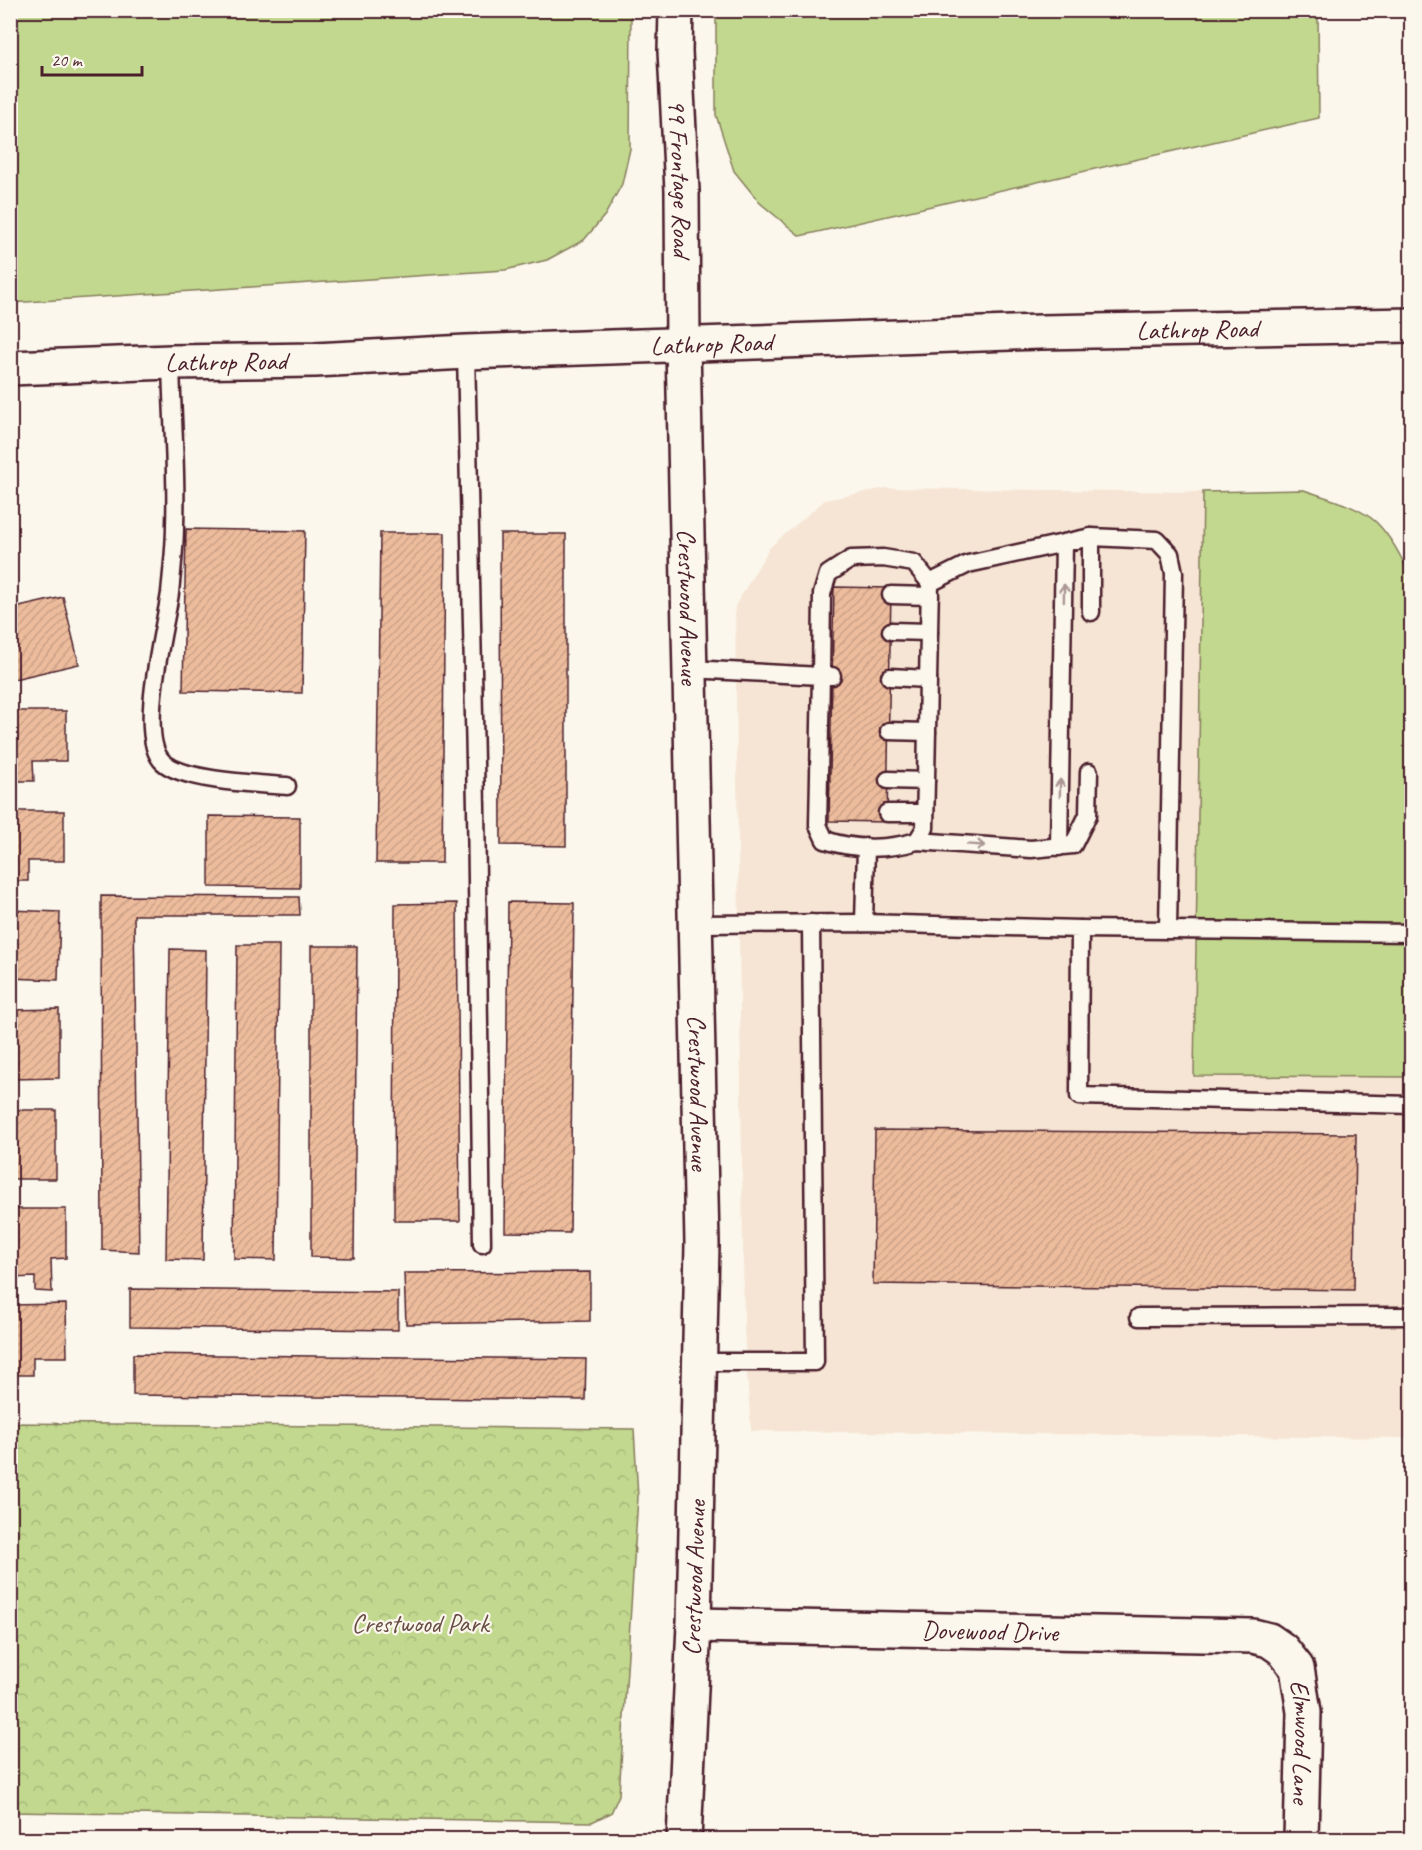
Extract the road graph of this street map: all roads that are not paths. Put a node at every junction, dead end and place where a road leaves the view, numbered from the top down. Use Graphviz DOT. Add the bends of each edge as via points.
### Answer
graph roads {
  1 [pos="675,10"];
  2 [pos="1412,325"];
  3 [pos="683,345"];
  4 [pos="466,352"];
  5 [pos="171,362"];
  6 [pos="10,368"];
  7 [pos="1091,537"];
  8 [pos="1064,543"];
  9 [pos="930,590"];
  10 [pos="891,595"];
  11 [pos="1091,612"];
  12 [pos="891,631"];
  13 [pos="929,632"];
  14 [pos="690,669"];
  15 [pos="827,676"];
  16 [pos="890,677"];
  17 [pos="928,679"];
  18 [pos="889,731"];
  19 [pos="927,732"];
  20 [pos="1089,772"];
  21 [pos="888,780"];
  22 [pos="926,781"];
  23 [pos="287,786"];
  24 [pos="887,813"];
  25 [pos="925,813"];
  26 [pos="917,841"];
  27 [pos="866,847"];
  28 [pos="1059,847"];
  29 [pos="812,923"];
  30 [pos="864,923"];
  31 [pos="695,924"];
  32 [pos="1080,929"];
  33 [pos="1168,930"];
  34 [pos="1412,933"];
  35 [pos="1412,1105"];
  36 [pos="482,1244"];
  37 [pos="1412,1316"];
  38 [pos="1139,1317"];
  39 [pos="700,1362"];
  40 [pos="694,1625"];
  41 [pos="1282,1649"];
  42 [pos="684,1839"];
  43 [pos="1301,1839"];
  1 -- 3 [label="street, 99 Frontage Road"];
  2 -- 3 [label="street, Lathrop Road" via="1041,332"];
  3 -- 4 [label="street, Lathrop Road"];
  3 -- 14 [label="street, Crestwood Avenue"];
  4 -- 5 [label="street, Lathrop Road"];
  4 -- 36 [label="lane"];
  5 -- 6 [label="street, Lathrop Road"];
  5 -- 23 [label="lane" via="175,526 170,594 154,685 154,741 162,761 173,769"];
  7 -- 8 [label="lane"];
  7 -- 11 [label="lane"];
  7 -- 33 [label="lane" via="1157,540 1170,554 1173,573"];
  8 -- 9 [label="lane" via="968,564"];
  28 -- 8 [label="lane, one-way"];
  9 -- 10 [label="lane"];
  9 -- 13 [label="lane"];
  9 -- 15 [label="lane" via="914,563 883,558 851,559 828,574"];
  12 -- 13 [label="lane"];
  13 -- 17 [label="lane"];
  14 -- 15 [label="lane"];
  14 -- 31 [label="street, Crestwood Avenue"];
  15 -- 27 [label="lane" via="824,812 818,825 825,840 844,847"];
  16 -- 17 [label="lane"];
  17 -- 19 [label="lane"];
  18 -- 19 [label="lane"];
  19 -- 22 [label="lane"];
  20 -- 28 [label="lane" via="1088,815 1072,844"];
  21 -- 22 [label="lane"];
  22 -- 25 [label="lane"];
  24 -- 25 [label="lane"];
  25 -- 26 [label="lane" via="924,828"];
  26 -- 27 [label="lane" via="898,847"];
  26 -- 28 [label="lane, one-way" via="1031,849"];
  27 -- 30 [label="lane"];
  29 -- 30 [label="lane"];
  29 -- 31 [label="lane"];
  29 -- 39 [label="lane" via="814,1362"];
  30 -- 32 [label="lane"];
  31 -- 39 [label="street, Crestwood Avenue" via="702,1244"];
  32 -- 33 [label="lane"];
  32 -- 35 [label="lane" via="1079,1096"];
  33 -- 34 [label="lane"];
  37 -- 38 [label="lane"];
  39 -- 40 [label="street, Crestwood Avenue"];
  40 -- 41 [label="street, Dovewood Drive" via="1253,1636"];
  40 -- 42 [label="street, Crestwood Avenue"];
  41 -- 43 [label="street, Elmwood Lane" via="1297,1668 1304,1712"];
}
